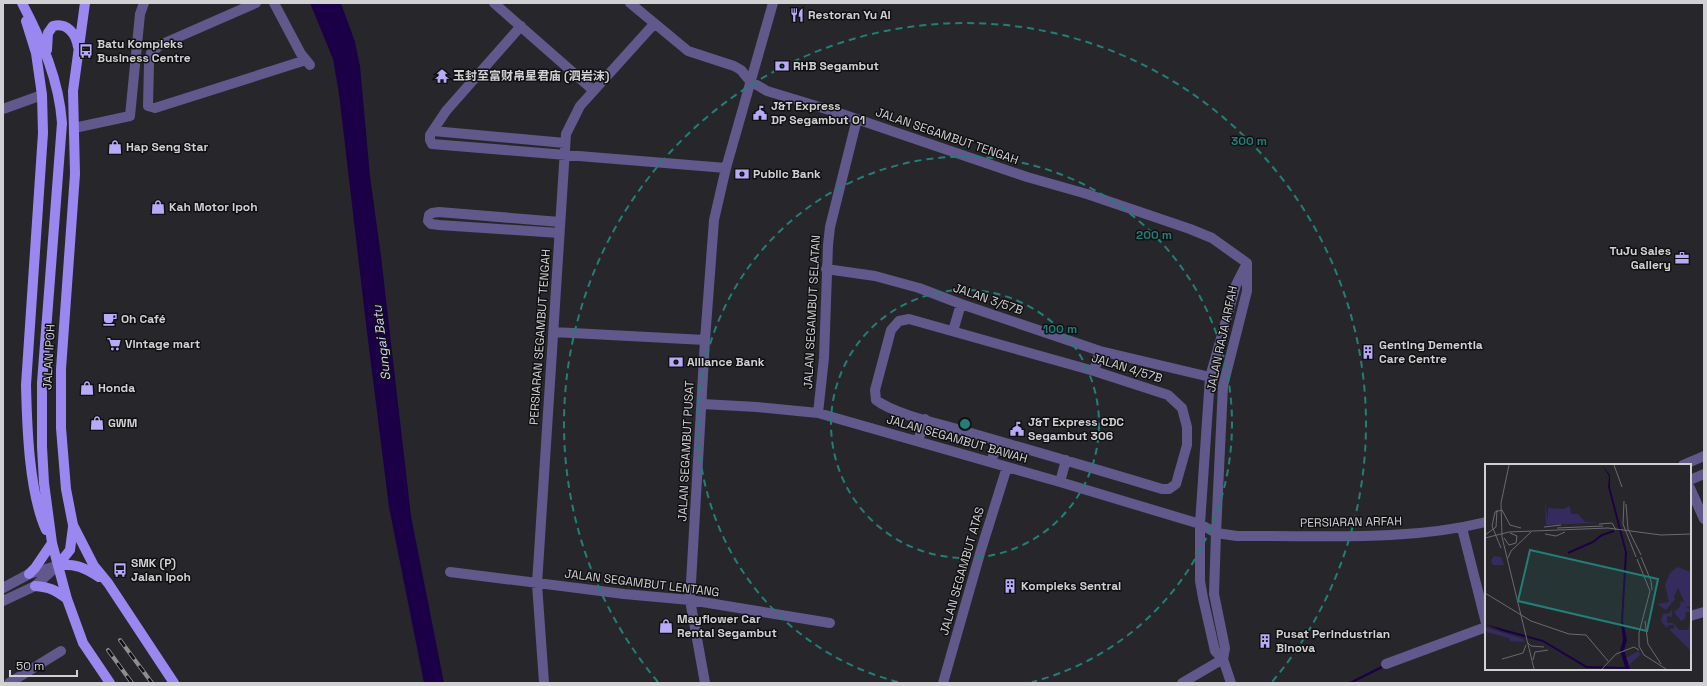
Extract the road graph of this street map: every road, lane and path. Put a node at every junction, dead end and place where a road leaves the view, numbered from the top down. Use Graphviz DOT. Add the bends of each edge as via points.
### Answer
graph roads {
  1 [pos="21,3"];
  2 [pos="85,3"];
  3 [pos="144,3"];
  4 [pos="256,3"];
  5 [pos="274,3"];
  6 [pos="494,3"];
  7 [pos="630,3"];
  8 [pos="773,3"];
  9 [pos="654,24"];
  10 [pos="521,26"];
  11 [pos="78,51"];
  12 [pos="48,60"];
  13 [pos="750,81"];
  14 [pos="593,90"];
  15 [pos="42,95"];
  16 [pos="3,109"];
  17 [pos="857,119"];
  18 [pos="74,128"];
  19 [pos="433,131"];
  20 [pos="565,143"];
  21 [pos="564,155"];
  22 [pos="726,168"];
  23 [pos="560,222"];
  24 [pos="559,233"];
  25 [pos="1247,263"];
  26 [pos="826,268"];
  27 [pos="961,304"];
  28 [pos="953,330"];
  29 [pos="553,332"];
  30 [pos="705,340"];
  31 [pos="1100,351"];
  32 [pos="1094,371"];
  33 [pos="1210,377"];
  34 [pos="702,404"];
  35 [pos="818,413"];
  36 [pos="925,420"];
  37 [pos="918,441"];
  38 [pos="998,441"];
  39 [pos="1704,456"];
  40 [pos="1066,460"];
  41 [pos="991,462"];
  42 [pos="1685,464"];
  43 [pos="1007,467"];
  44 [pos="1704,474"];
  45 [pos="1691,480"];
  46 [pos="1060,482"];
  47 [pos="1691,490"];
  48 [pos="1704,519"];
  49 [pos="1485,522"];
  50 [pos="1200,524"];
  51 [pos="73,525"];
  52 [pos="1462,528"];
  53 [pos="1216,533"];
  54 [pos="52,543"];
  55 [pos="58,565"];
  56 [pos="450,572"];
  57 [pos="29,574"];
  58 [pos="108,583"];
  59 [pos="537,584"];
  60 [pos="35,586"];
  61 [pos="3,588"];
  62 [pos="67,599"];
  63 [pos="690,600"];
  64 [pos="3,601"];
  65 [pos="1704,612"];
  66 [pos="1691,616"];
  67 [pos="1485,619"];
  68 [pos="830,623"];
  69 [pos="1485,627"];
  70 [pos="61,651"];
  71 [pos="1224,659"];
  72 [pos="1386,664"];
  73 [pos="9,683"];
  74 [pos="110,683"];
  75 [pos="174,683"];
  76 [pos="544,683"];
  77 [pos="705,683"];
  78 [pos="944,683"];
  79 [pos="1182,683"];
  80 [pos="1231,683"];
  1 -- 12 [label="main road, JALAN IPOH" via="38,34"];
  1 -- 15 [label="main road" via="36,53"];
  2 -- 11 [label="main road, JALAN IPOH"];
  3 -- 18 [label="street" via="140,14 130,116"];
  4 -- 5 [label="street" via="160,45 151,53 148,106 155,108 308,63 294,43"];
  6 -- 10 [label="street"];
  7 -- 9 [label="street, JALAN SEGAMBUT TENGAH"];
  8 -- 13 [label="street, JALAN SEGAMBUT PUSAT"];
  9 -- 13 [label="street, JALAN SEGAMBUT TENGAH" via="688,51 734,66"];
  9 -- 14 [label="street, PERSIARAN SEGAMBUT TENGAH"];
  10 -- 14 [label="street"];
  10 -- 19 [label="street" via="446,111"];
  11 -- 12 [label="main road" via="77,40 71,31 65,26 53,26 47,39"];
  11 -- 18 [label="main road, JALAN IPOH" via="73,91"];
  12 -- 54 [label="main road, JALAN IPOH" via="57,85 62,123 42,409 44,482"];
  13 -- 17 [label="street, JALAN SEGAMBUT TENGAH" via="767,91"];
  13 -- 22 [label="street, JALAN SEGAMBUT PUSAT"];
  14 -- 20 [label="street, PERSIARAN SEGAMBUT TENGAH" via="569,125"];
  15 -- 16 [label="street"];
  15 -- 54 [label="main road" via="43,132 26,385 33,479 44,524"];
  17 -- 25 [label="street, JALAN SEGAMBUT TENGAH" via="1190,229 1212,238"];
  17 -- 26 [label="street, JALAN SEGAMBUT SELATAN" via="830,227"];
  18 -- 51 [label="main road, JALAN IPOH" via="75,174 60,404 66,489"];
  19 -- 20 [label="street"];
  19 -- 21 [label="street" via="430,135 432,144"];
  20 -- 21 [label="street, PERSIARAN SEGAMBUT TENGAH"];
  21 -- 22 [label="street"];
  21 -- 23 [label="street, PERSIARAN SEGAMBUT TENGAH"];
  22 -- 30 [label="street, JALAN SEGAMBUT PUSAT" via="714,220"];
  23 -- 24 [label="street, PERSIARAN SEGAMBUT TENGAH"];
  23 -- 24 [label="street" via="439,212 429,215 428,221 439,225"];
  24 -- 29 [label="street, PERSIARAN SEGAMBUT TENGAH"];
  25 -- 33 [label="street, JALAN RAJA ARFAH" via="1236,285"];
  25 -- 53 [label="street, JALAN RAJA ARFAH" via="1247,291 1223,386"];
  26 -- 27 [label="street, JALAN 3/57B" via="875,276 919,288"];
  26 -- 35 [label="street, JALAN SEGAMBUT SELATAN" via="824,351"];
  27 -- 28 [label="street"];
  27 -- 31 [label="street, JALAN 3/57B"];
  28 -- 32 [label="street, JALAN 4/57B"];
  28 -- 36 [label="street, JALAN 4/57B" via="909,319 899,322 891,330 875,390 876,400 883,406"];
  29 -- 30 [label="street"];
  29 -- 59 [label="street, PERSIARAN SEGAMBUT TENGAH"];
  30 -- 34 [label="street, JALAN SEGAMBUT PUSAT"];
  31 -- 32 [label="street"];
  31 -- 33 [label="street, JALAN 3/57B"];
  32 -- 40 [label="street, JALAN 4/57B" via="1168,395 1182,408 1187,427 1187,445 1176,484 1169,489 1162,489"];
  33 -- 50 [label="street, JALAN RAJA ARFAH"];
  34 -- 35 [label="street, JALAN SEGAMBUT BAWAH"];
  34 -- 63 [label="street, JALAN SEGAMBUT PUSAT"];
  35 -- 37 [label="street, JALAN SEGAMBUT BAWAH"];
  36 -- 37 [label="street"];
  36 -- 38 [label="street, JALAN 4/57B"];
  37 -- 41 [label="street, JALAN SEGAMBUT BAWAH"];
  38 -- 40 [label="street, JALAN 4/57B"];
  38 -- 41 [label="street"];
  39 -- 42 [label="street"];
  40 -- 46 [label="street"];
  41 -- 43 [label="street, JALAN SEGAMBUT BAWAH"];
  43 -- 46 [label="street, JALAN SEGAMBUT BAWAH"];
  43 -- 78 [label="street, JALAN SEGAMBUT ATAS"];
  44 -- 45 [label="street"];
  46 -- 50 [label="street, JALAN SEGAMBUT BAWAH"];
  47 -- 48 [label="street"];
  49 -- 52 [label="street, PERSIARAN ARFAH"];
  50 -- 53 [label="street, JALAN SEGAMBUT BAWAH"];
  50 -- 71 [label="street, JALAN RAJA ARFAH" via="1200,581 1203,598 1215,651"];
  51 -- 55 [label="main road" via="70,550"];
  51 -- 58 [label="main road, JALAN IPOH" via="94,566"];
  52 -- 53 [label="street, PERSIARAN ARFAH" via="1396,535 1237,536"];
  52 -- 67 [label="street"];
  53 -- 71 [label="street, JALAN RAJA ARFAH" via="1214,594 1225,648"];
  54 -- 55 [label="main road, JALAN IPOH"];
  54 -- 57 [label="main road"];
  55 -- 57 [label="street"];
  55 -- 58 [label="main road" via="71,564 85,568"];
  55 -- 60 [label="street"];
  55 -- 62 [label="main road, JALAN IPOH"];
  56 -- 59 [label="street, JALAN SEGAMBUT LENTANG"];
  57 -- 61 [label="street"];
  58 -- 75 [label="main road, JALAN IPOH"];
  59 -- 63 [label="street, JALAN SEGAMBUT LENTANG"];
  59 -- 76 [label="street, PERSIARAN SEGAMBUT TENGAH"];
  60 -- 62 [label="main road" via="46,586 56,590"];
  60 -- 64 [label="street"];
  62 -- 74 [label="main road, JALAN IPOH" via="83,643"];
  63 -- 68 [label="street, JALAN SEGAMBUT LENTANG"];
  63 -- 77 [label="street, JALAN SEGAMBUT PUSAT"];
  65 -- 66 [label="street"];
  69 -- 72 [label="street"];
  70 -- 73 [label="street"];
  71 -- 79 [label="street"];
  71 -- 80 [label="street, JALAN RAJA ARFAH"];
}
